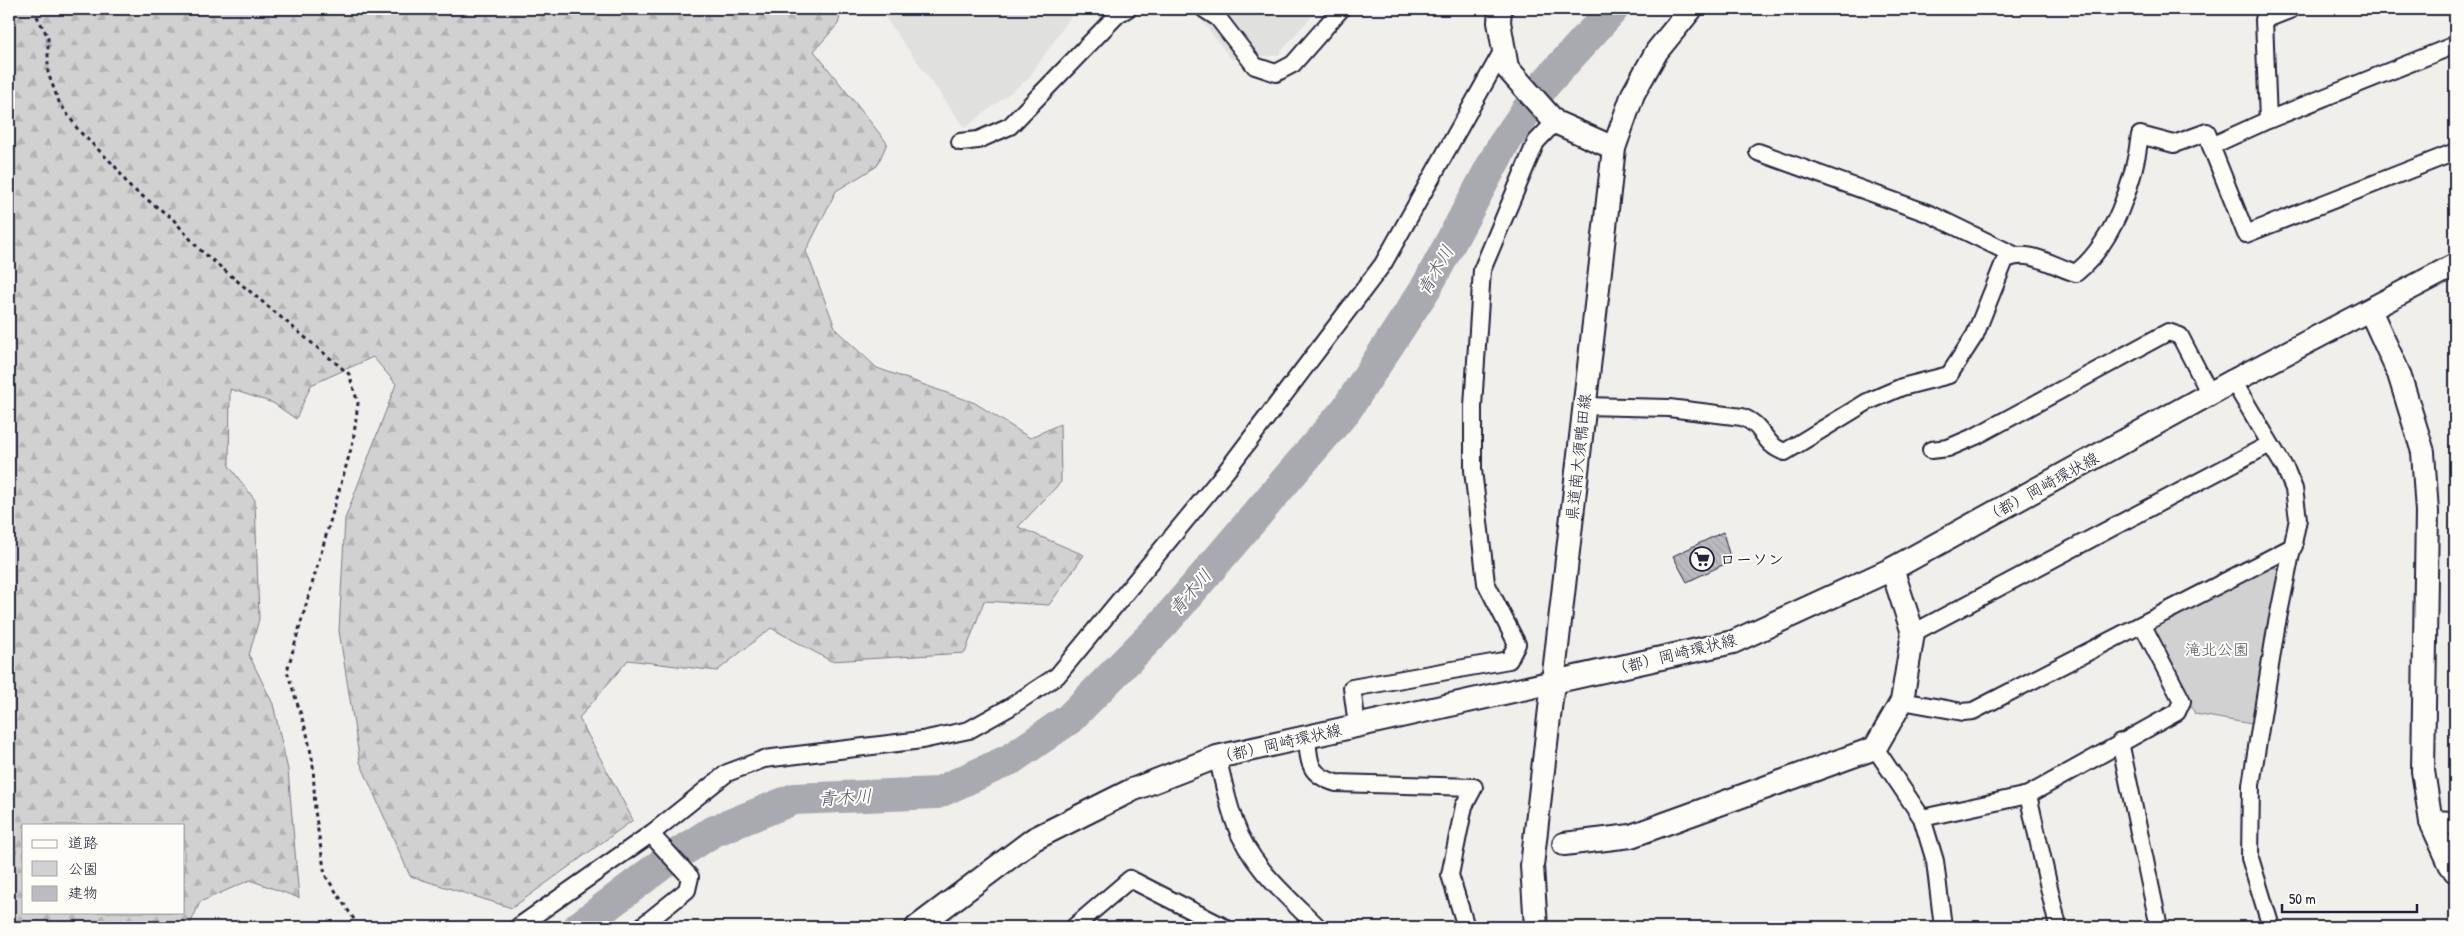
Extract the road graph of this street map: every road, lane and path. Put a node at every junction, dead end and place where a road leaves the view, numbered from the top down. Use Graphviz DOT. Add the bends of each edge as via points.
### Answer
graph roads {
  1 [pos="33,9"];
  2 [pos="1127,9"];
  3 [pos="1204,9"];
  4 [pos="1341,9"];
  5 [pos="1500,9"];
  6 [pos="1691,9"];
  7 [pos="2292,9"];
  8 [pos="2455,44"];
  9 [pos="1504,60"];
  10 [pos="1551,117"];
  11 [pos="2268,120"];
  12 [pos="960,142"];
  13 [pos="2211,146"];
  14 [pos="1614,148"];
  15 [pos="1758,152"];
  16 [pos="2455,152"];
  17 [pos="2014,255"];
  18 [pos="2455,265"];
  19 [pos="2370,310"];
  20 [pos="2233,381"];
  21 [pos="2210,394"];
  22 [pos="1583,406"];
  23 [pos="2270,444"];
  24 [pos="1931,450"];
  25 [pos="2294,546"];
  26 [pos="1892,569"];
  27 [pos="2143,626"];
  28 [pos="1913,633"];
  29 [pos="1554,683"];
  30 [pos="1902,701"];
  31 [pos="1357,725"];
  32 [pos="1307,736"];
  33 [pos="2120,742"];
  34 [pos="1874,748"];
  35 [pos="1217,757"];
  36 [pos="2028,795"];
  37 [pos="1922,818"];
  38 [pos="2431,822"];
  39 [pos="2455,823"];
  40 [pos="655,837"];
  41 [pos="1564,844"];
  42 [pos="2455,871"];
  43 [pos="359,927"];
  44 [pos="518,927"];
  45 [pos="641,927"];
  46 [pos="917,927"];
  47 [pos="1074,927"];
  48 [pos="1224,927"];
  49 [pos="1318,927"];
  50 [pos="1466,927"];
  51 [pos="1536,927"];
  52 [pos="1943,927"];
  53 [pos="2058,927"];
  54 [pos="2159,927"];
  55 [pos="2271,927"];
  1 -- 43 [label="path" via="48,38 48,73 56,95 79,131 114,165 130,187 172,218 199,249 349,374 358,403 353,442 287,671 313,763 315,811 325,875"];
  2 -- 12 [label="street" via="1118,14 1010,126 978,140"];
  3 -- 4 [label="street" via="1218,18 1255,66 1276,73 1293,64"];
  5 -- 9 [label="street"];
  6 -- 14 [label="street, 県道南大須鴨田線" via="1657,51 1642,77"];
  7 -- 11 [label="street" via="2264,20"];
  8 -- 11 [label="street"];
  9 -- 10 [label="street"];
  9 -- 40 [label="street" via="1383,264 1226,470 1057,676 969,730 922,740 764,759 727,773"];
  10 -- 14 [label="street"];
  10 -- 31 [label="street" via="1536,142 1482,270 1473,406 1473,470 1486,583 1517,644 1509,660 1352,688"];
  11 -- 13 [label="street"];
  13 -- 16 [label="street" via="2246,234"];
  13 -- 17 [label="street" via="2207,132 2174,144 2140,136 2126,195 2102,245 2076,273 2029,255"];
  14 -- 22 [label="street, 県道南大須鴨田線"];
  15 -- 17 [label="street" via="1930,214"];
  17 -- 22 [label="street" via="2005,260 1976,336 1950,375 1902,387 1867,402 1786,452 1776,449 1754,422 1742,417 1669,408"];
  18 -- 19 [label="street, （都）岡崎環状線"];
  19 -- 20 [label="street, （都）岡崎環状線"];
  19 -- 38 [label="street" via="2399,374 2423,452 2427,512 2422,771"];
  20 -- 21 [label="street, （都）岡崎環状線"];
  20 -- 23 [label="street"];
  21 -- 24 [label="street" via="2180,336 2168,332 1976,436 1948,448"];
  21 -- 26 [label="street, （都）岡崎環状線"];
  22 -- 29 [label="street, 県道南大須鴨田線"];
  23 -- 25 [label="street" via="2294,489 2298,519"];
  23 -- 28 [label="street"];
  25 -- 27 [label="street"];
  25 -- 55 [label="street" via="2276,628 2251,785 2250,858"];
  26 -- 28 [label="street"];
  26 -- 29 [label="street, （都）岡崎環状線" via="1733,642"];
  27 -- 30 [label="street" via="1973,711"];
  27 -- 33 [label="street" via="2182,701 2177,712"];
  28 -- 30 [label="street"];
  29 -- 31 [label="street, （都）岡崎環状線"];
  29 -- 51 [label="street, 県道南大須鴨田線" via="1532,866"];
  30 -- 34 [label="street"];
  31 -- 32 [label="street, （都）岡崎環状線"];
  32 -- 35 [label="street, （都）岡崎環状線"];
  32 -- 50 [label="street" via="1311,767 1317,776 1336,783 1474,787 1464,806 1450,874"];
  33 -- 36 [label="street"];
  33 -- 54 [label="street"];
  34 -- 37 [label="street"];
  34 -- 41 [label="street" via="1631,836"];
  35 -- 46 [label="street, （都）岡崎環状線" via="1132,790 1034,840"];
  35 -- 49 [label="street" via="1235,824 1249,852 1265,874"];
  36 -- 37 [label="street"];
  36 -- 53 [label="street"];
  37 -- 52 [label="street" via="1935,861"];
  38 -- 39 [label="street"];
  38 -- 42 [label="street"];
  40 -- 44 [label="street"];
  40 -- 45 [label="street" via="690,877 687,890"];
  47 -- 48 [label="street" via="1130,879"];
}
